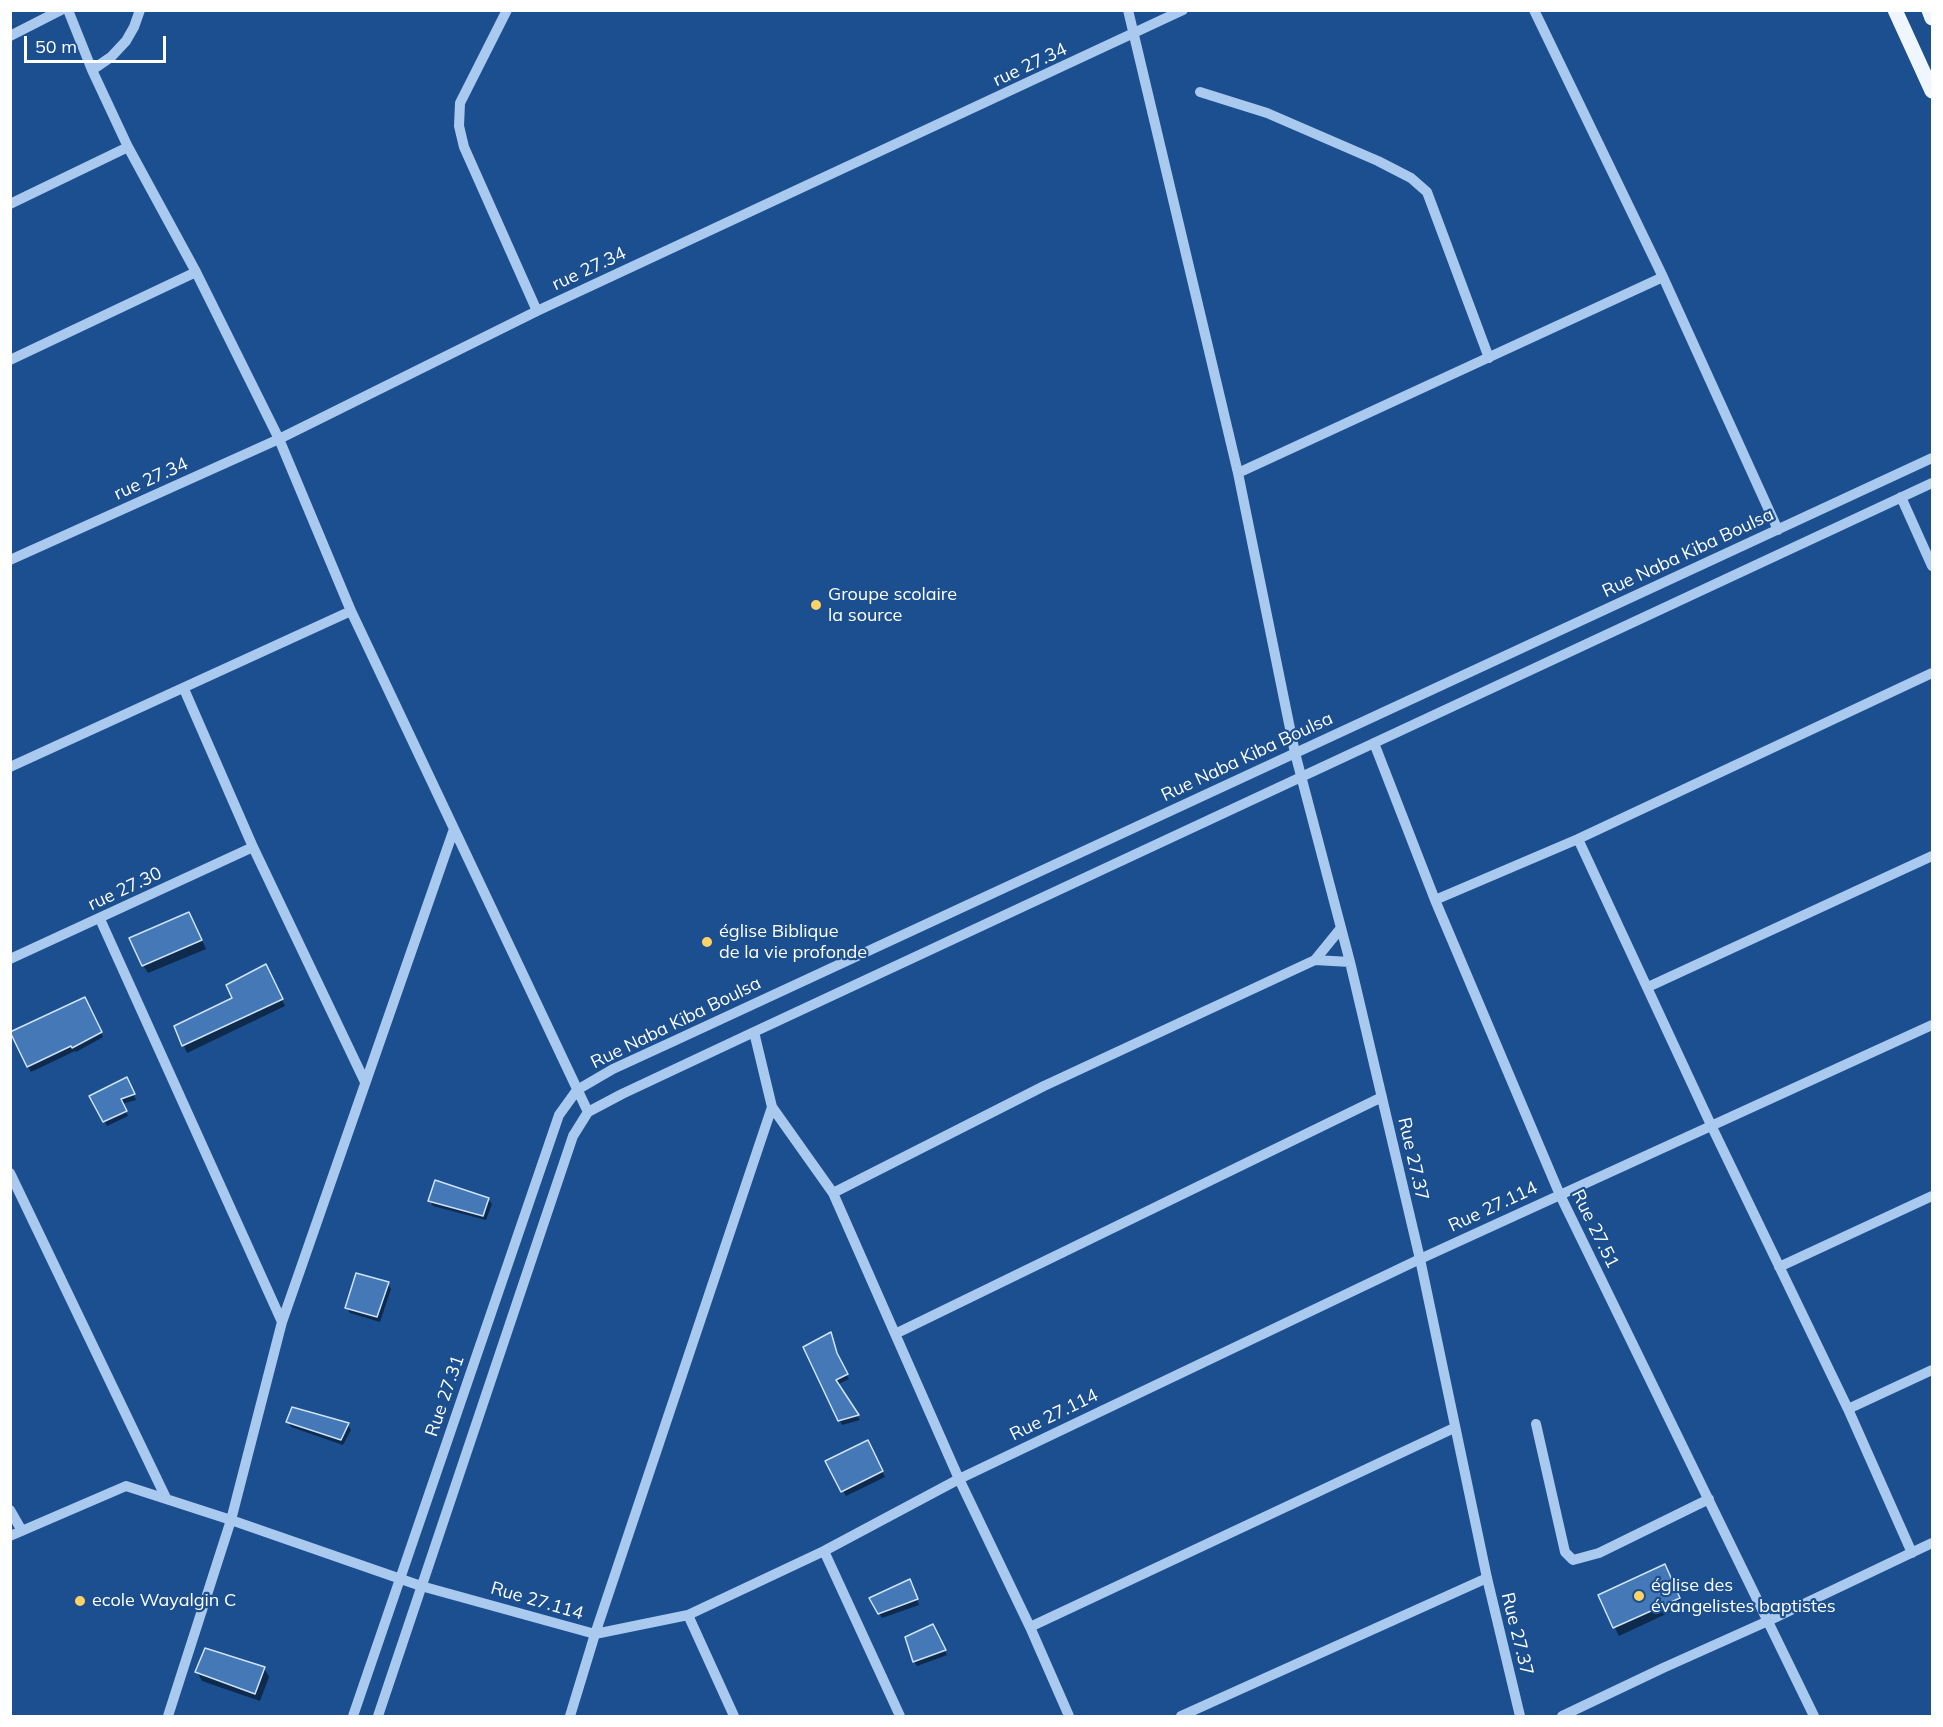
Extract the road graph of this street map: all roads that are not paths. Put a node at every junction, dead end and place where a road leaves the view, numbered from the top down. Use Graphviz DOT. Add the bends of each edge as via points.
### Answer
graph roads {
  1 [pos="61,10"];
  2 [pos="68,10"];
  3 [pos="140,10"];
  4 [pos="507,10"];
  5 [pos="1128,10"];
  6 [pos="1183,10"];
  7 [pos="1534,10"];
  8 [pos="1895,10"];
  9 [pos="1929,10"];
  10 [pos="1932,18"];
  11 [pos="1132,35"];
  12 [pos="10,36"];
  13 [pos="92,70"];
  14 [pos="1932,91"];
  15 [pos="1200,92"];
  16 [pos="128,147"];
  17 [pos="10,204"];
  18 [pos="196,272"];
  19 [pos="1663,277"];
  20 [pos="537,311"];
  21 [pos="1489,358"];
  22 [pos="10,360"];
  23 [pos="279,439"];
  24 [pos="1932,458"];
  25 [pos="1238,473"];
  26 [pos="1932,483"];
  27 [pos="1901,497"];
  28 [pos="1778,530"];
  29 [pos="10,560"];
  30 [pos="1932,566"];
  31 [pos="351,611"];
  32 [pos="1932,674"];
  33 [pos="184,689"];
  34 [pos="1374,743"];
  35 [pos="1295,753"];
  36 [pos="10,767"];
  37 [pos="1303,776"];
  38 [pos="454,829"];
  39 [pos="1578,839"];
  40 [pos="253,847"];
  41 [pos="1932,856"];
  42 [pos="1435,900"];
  43 [pos="100,919"];
  44 [pos="1341,928"];
  45 [pos="10,959"];
  46 [pos="1315,960"];
  47 [pos="1350,962"];
  48 [pos="1648,987"];
  49 [pos="1932,1025"];
  50 [pos="754,1032"];
  51 [pos="365,1082"];
  52 [pos="577,1090"];
  53 [pos="1382,1097"];
  54 [pos="772,1107"];
  55 [pos="588,1112"];
  56 [pos="1711,1125"];
  57 [pos="10,1173"];
  58 [pos="833,1193"];
  59 [pos="1560,1195"];
  60 [pos="1932,1196"];
  61 [pos="1420,1259"];
  62 [pos="1779,1267"];
  63 [pos="282,1322"];
  64 [pos="895,1334"];
  65 [pos="1932,1370"];
  66 [pos="1848,1409"];
  67 [pos="1536,1424"];
  68 [pos="1454,1428"];
  69 [pos="959,1479"];
  70 [pos="166,1498"];
  71 [pos="1709,1499"];
  72 [pos="10,1510"];
  73 [pos="231,1520"];
  74 [pos="22,1531"];
  75 [pos="10,1536"];
  76 [pos="1932,1543"];
  77 [pos="824,1551"];
  78 [pos="1912,1553"];
  79 [pos="1487,1578"];
  80 [pos="400,1579"];
  81 [pos="421,1586"];
  82 [pos="688,1615"];
  83 [pos="1768,1621"];
  84 [pos="1030,1627"];
  85 [pos="595,1634"];
  86 [pos="168,1716"];
  87 [pos="353,1716"];
  88 [pos="378,1716"];
  89 [pos="570,1716"];
  90 [pos="734,1716"];
  91 [pos="900,1716"];
  92 [pos="1069,1716"];
  93 [pos="1181,1716"];
  94 [pos="1520,1716"];
  95 [pos="1562,1716"];
  96 [pos="1814,1716"];
  1 -- 12 [label="street"];
  2 -- 13 [label="street"];
  3 -- 13 [label="street" via="126,41"];
  4 -- 20 [label="street" via="460,103 459,126 464,147"];
  5 -- 11 [label="street, Rue 27.37"];
  6 -- 11 [label="street, rue 27.34"];
  7 -- 19 [label="street"];
  8 -- 14 [label="main road"];
  9 -- 10 [label="main road"];
  11 -- 20 [label="street, rue 27.34"];
  11 -- 25 [label="street, Rue 27.37"];
  13 -- 16 [label="street"];
  15 -- 21 [label="street" via="1308,130 1411,178 1427,192"];
  16 -- 17 [label="street"];
  16 -- 18 [label="street"];
  18 -- 22 [label="street"];
  18 -- 23 [label="street"];
  19 -- 21 [label="street"];
  19 -- 28 [label="street"];
  20 -- 23 [label="street, rue 27.34"];
  21 -- 25 [label="street"];
  23 -- 29 [label="street, rue 27.34"];
  23 -- 31 [label="street"];
  24 -- 28 [label="street, Rue Naba Kiba Boulsa"];
  25 -- 35 [label="street, Rue 27.37"];
  26 -- 27 [label="street"];
  27 -- 30 [label="street"];
  27 -- 34 [label="street"];
  28 -- 35 [label="street, Rue Naba Kiba Boulsa"];
  31 -- 33 [label="street"];
  31 -- 38 [label="street"];
  32 -- 39 [label="street"];
  33 -- 36 [label="street"];
  33 -- 40 [label="street"];
  34 -- 37 [label="street"];
  34 -- 42 [label="street, Rue 27.51"];
  35 -- 37 [label="street, Rue 27.37"];
  35 -- 52 [label="street, Rue Naba Kiba Boulsa"];
  37 -- 44 [label="street, Rue 27.37"];
  37 -- 50 [label="street"];
  38 -- 51 [label="street"];
  38 -- 52 [label="street"];
  39 -- 42 [label="street"];
  39 -- 48 [label="street"];
  40 -- 43 [label="street, rue 27.30"];
  40 -- 51 [label="street"];
  41 -- 48 [label="street"];
  42 -- 59 [label="street, Rue 27.51"];
  43 -- 45 [label="street, rue 27.30"];
  43 -- 63 [label="street"];
  44 -- 46 [label="street"];
  44 -- 47 [label="street, Rue 27.37"];
  46 -- 47 [label="street"];
  46 -- 58 [label="street" via="1044,1086"];
  47 -- 53 [label="street, Rue 27.37"];
  48 -- 56 [label="street"];
  49 -- 56 [label="street, Rue 27.114"];
  50 -- 54 [label="street"];
  50 -- 55 [label="street"];
  51 -- 63 [label="street"];
  52 -- 55 [label="street"];
  52 -- 80 [label="street, Rue 27.31" via="559,1115"];
  53 -- 61 [label="street, Rue 27.37"];
  53 -- 64 [label="street"];
  54 -- 58 [label="street"];
  54 -- 85 [label="street"];
  55 -- 81 [label="street, Rue 27.31" via="573,1136"];
  56 -- 59 [label="street, Rue 27.114"];
  56 -- 62 [label="street"];
  57 -- 70 [label="street"];
  58 -- 64 [label="street"];
  59 -- 61 [label="street, Rue 27.114"];
  59 -- 71 [label="street, Rue 27.51"];
  60 -- 62 [label="street"];
  61 -- 68 [label="street, Rue 27.37"];
  61 -- 69 [label="street, Rue 27.114"];
  62 -- 66 [label="street"];
  63 -- 73 [label="street"];
  64 -- 69 [label="street"];
  65 -- 66 [label="street"];
  66 -- 78 [label="street"];
  67 -- 71 [label="street" via="1565,1552 1573,1560 1599,1553"];
  68 -- 79 [label="street, Rue 27.37"];
  68 -- 84 [label="street"];
  69 -- 77 [label="street, Rue 27.114"];
  69 -- 84 [label="street"];
  70 -- 73 [label="street, Rue 27.114"];
  70 -- 74 [label="street, Rue 27.114" via="126,1486"];
  71 -- 83 [label="street, Rue 27.51"];
  72 -- 74 [label="street"];
  73 -- 80 [label="street, Rue 27.114"];
  73 -- 86 [label="street"];
  74 -- 75 [label="street, Rue 27.114"];
  76 -- 78 [label="street"];
  77 -- 82 [label="street, Rue 27.114"];
  77 -- 91 [label="street"];
  78 -- 83 [label="street"];
  79 -- 93 [label="street"];
  79 -- 94 [label="street, Rue 27.37"];
  80 -- 81 [label="street, Rue 27.114"];
  80 -- 87 [label="street, Rue 27.31"];
  81 -- 85 [label="street, Rue 27.114"];
  81 -- 88 [label="street, Rue 27.31"];
  82 -- 85 [label="street, Rue 27.114"];
  82 -- 90 [label="street"];
  83 -- 95 [label="street"];
  83 -- 96 [label="street, Rue 27.51"];
  84 -- 92 [label="street"];
  85 -- 89 [label="street"];
}
